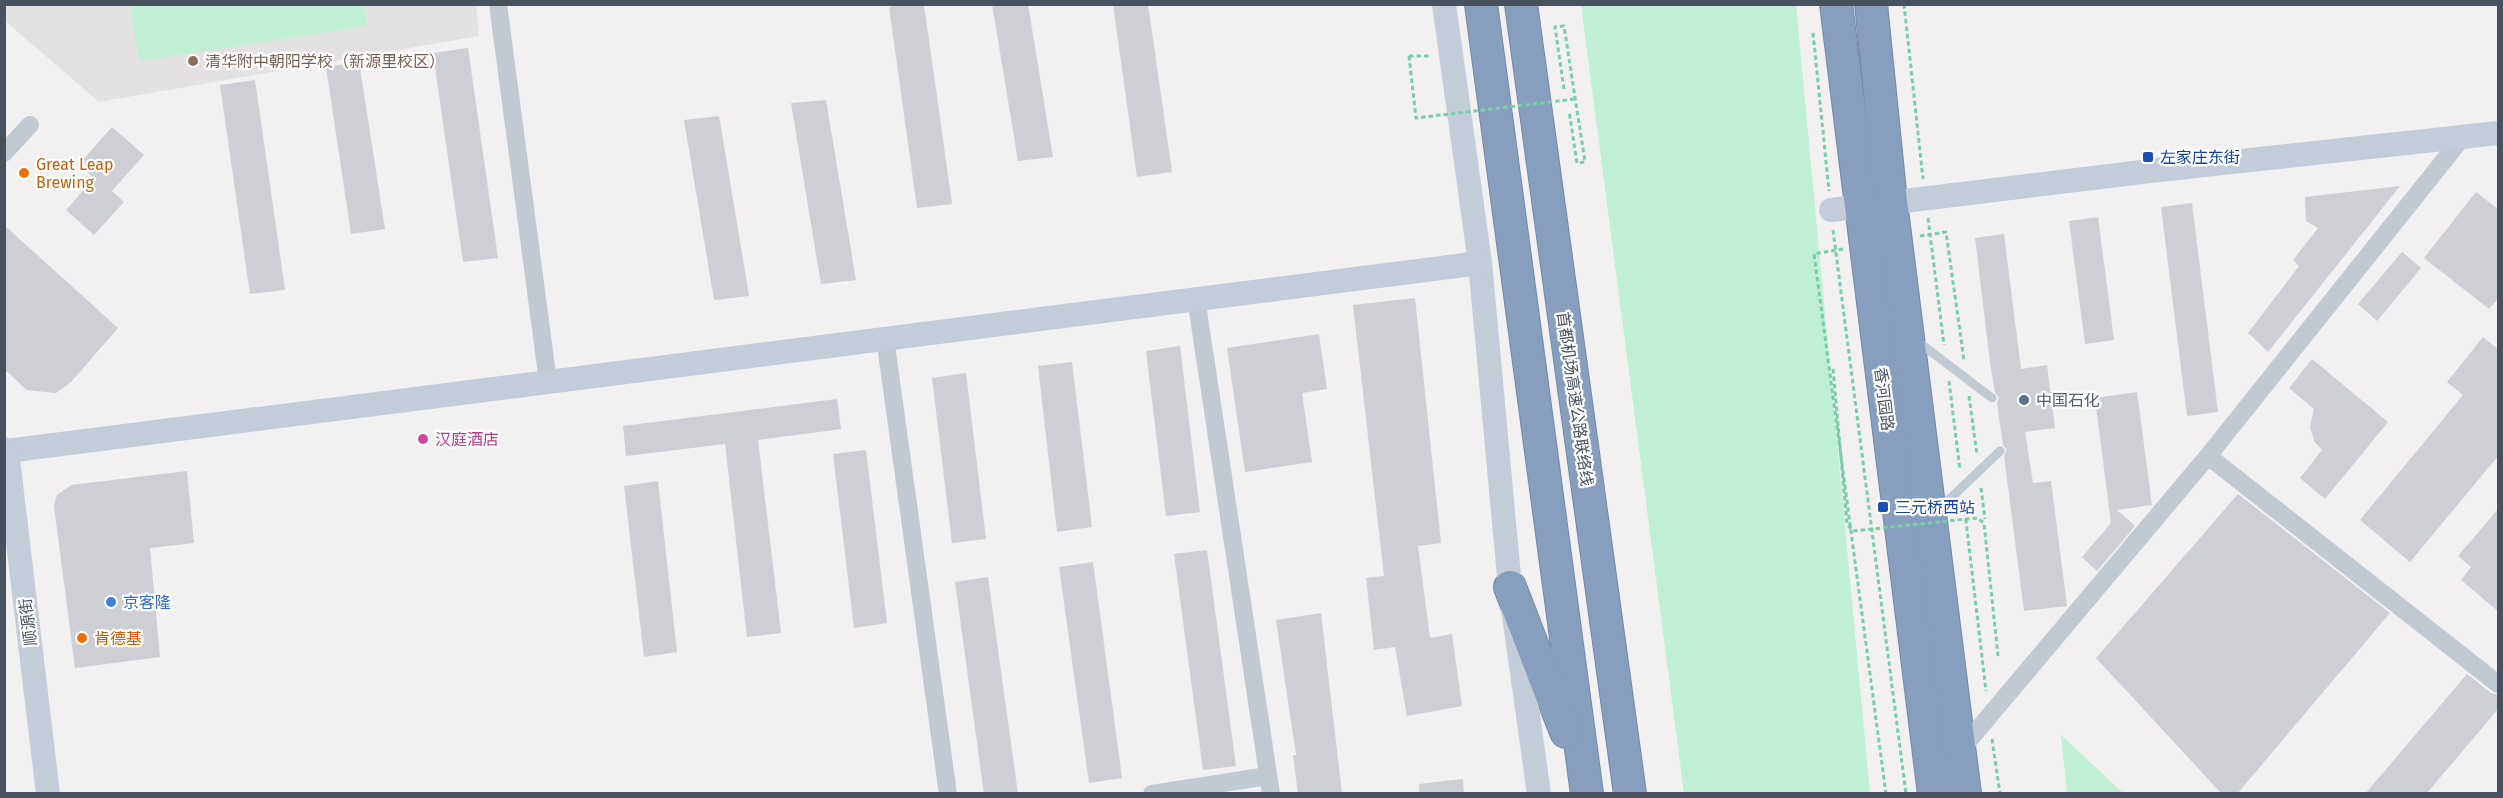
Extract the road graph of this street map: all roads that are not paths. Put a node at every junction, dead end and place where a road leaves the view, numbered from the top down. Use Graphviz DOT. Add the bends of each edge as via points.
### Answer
graph roads {
  1 [pos="498,4"];
  2 [pos="1444,4"];
  3 [pos="1481,4"];
  4 [pos="1521,4"];
  5 [pos="1529,4"];
  6 [pos="1836,4"];
  7 [pos="1871,4"];
  8 [pos="1531,83"];
  9 [pos="30,125"];
  10 [pos="2499,133"];
  11 [pos="2462,138"];
  12 [pos="4,153"];
  13 [pos="1891,202"];
  14 [pos="1845,208"];
  15 [pos="1480,263"];
  16 [pos="1196,298"];
  17 [pos="1908,333"];
  18 [pos="885,338"];
  19 [pos="548,381"];
  20 [pos="1992,398"];
  21 [pos="6,450"];
  22 [pos="2000,451"];
  23 [pos="2208,456"];
  24 [pos="1931,516"];
  25 [pos="1510,587"];
  26 [pos="2499,684"];
  27 [pos="1959,752"];
  28 [pos="1269,785"];
  29 [pos="1586,787"];
  30 [pos="48,794"];
  31 [pos="948,794"];
  32 [pos="1152,794"];
  33 [pos="1539,794"];
  34 [pos="1630,794"];
  35 [pos="1934,794"];
  36 [pos="1965,794"];
  1 -- 19 [label="street"];
  2 -- 15 [label="street"];
  3 -- 29 [label="highway"];
  4 -- 8 [label="highway, 首都机场高速公路联络线"];
  5 -- 8 [label="street"];
  6 -- 14 [label="highway, 香河园路"];
  7 -- 13 [label="highway, 香河园路"];
  8 -- 34 [label="highway, 首都机场高速公路联络线"];
  9 -- 12 [label="street"];
  10 -- 11 [label="street"];
  11 -- 13 [label="street"];
  11 -- 23 [label="street"];
  13 -- 14 [label="street"];
  13 -- 17 [label="highway, 香河园路"];
  14 -- 35 [label="highway, 香河园路"];
  15 -- 16 [label="street"];
  15 -- 25 [label="street"];
  16 -- 18 [label="street"];
  16 -- 28 [label="street"];
  17 -- 20 [label="lane"];
  17 -- 24 [label="highway, 香河园路"];
  18 -- 19 [label="street"];
  18 -- 31 [label="street"];
  19 -- 21 [label="street"];
  21 -- 30 [label="street, 顺源街"];
  22 -- 24 [label="lane"];
  23 -- 26 [label="street"];
  23 -- 27 [label="street"];
  24 -- 27 [label="highway, 香河园路"];
  25 -- 29 [label="highway"];
  25 -- 33 [label="street"];
  27 -- 36 [label="highway, 香河园路"];
  28 -- 32 [label="street"];
}
